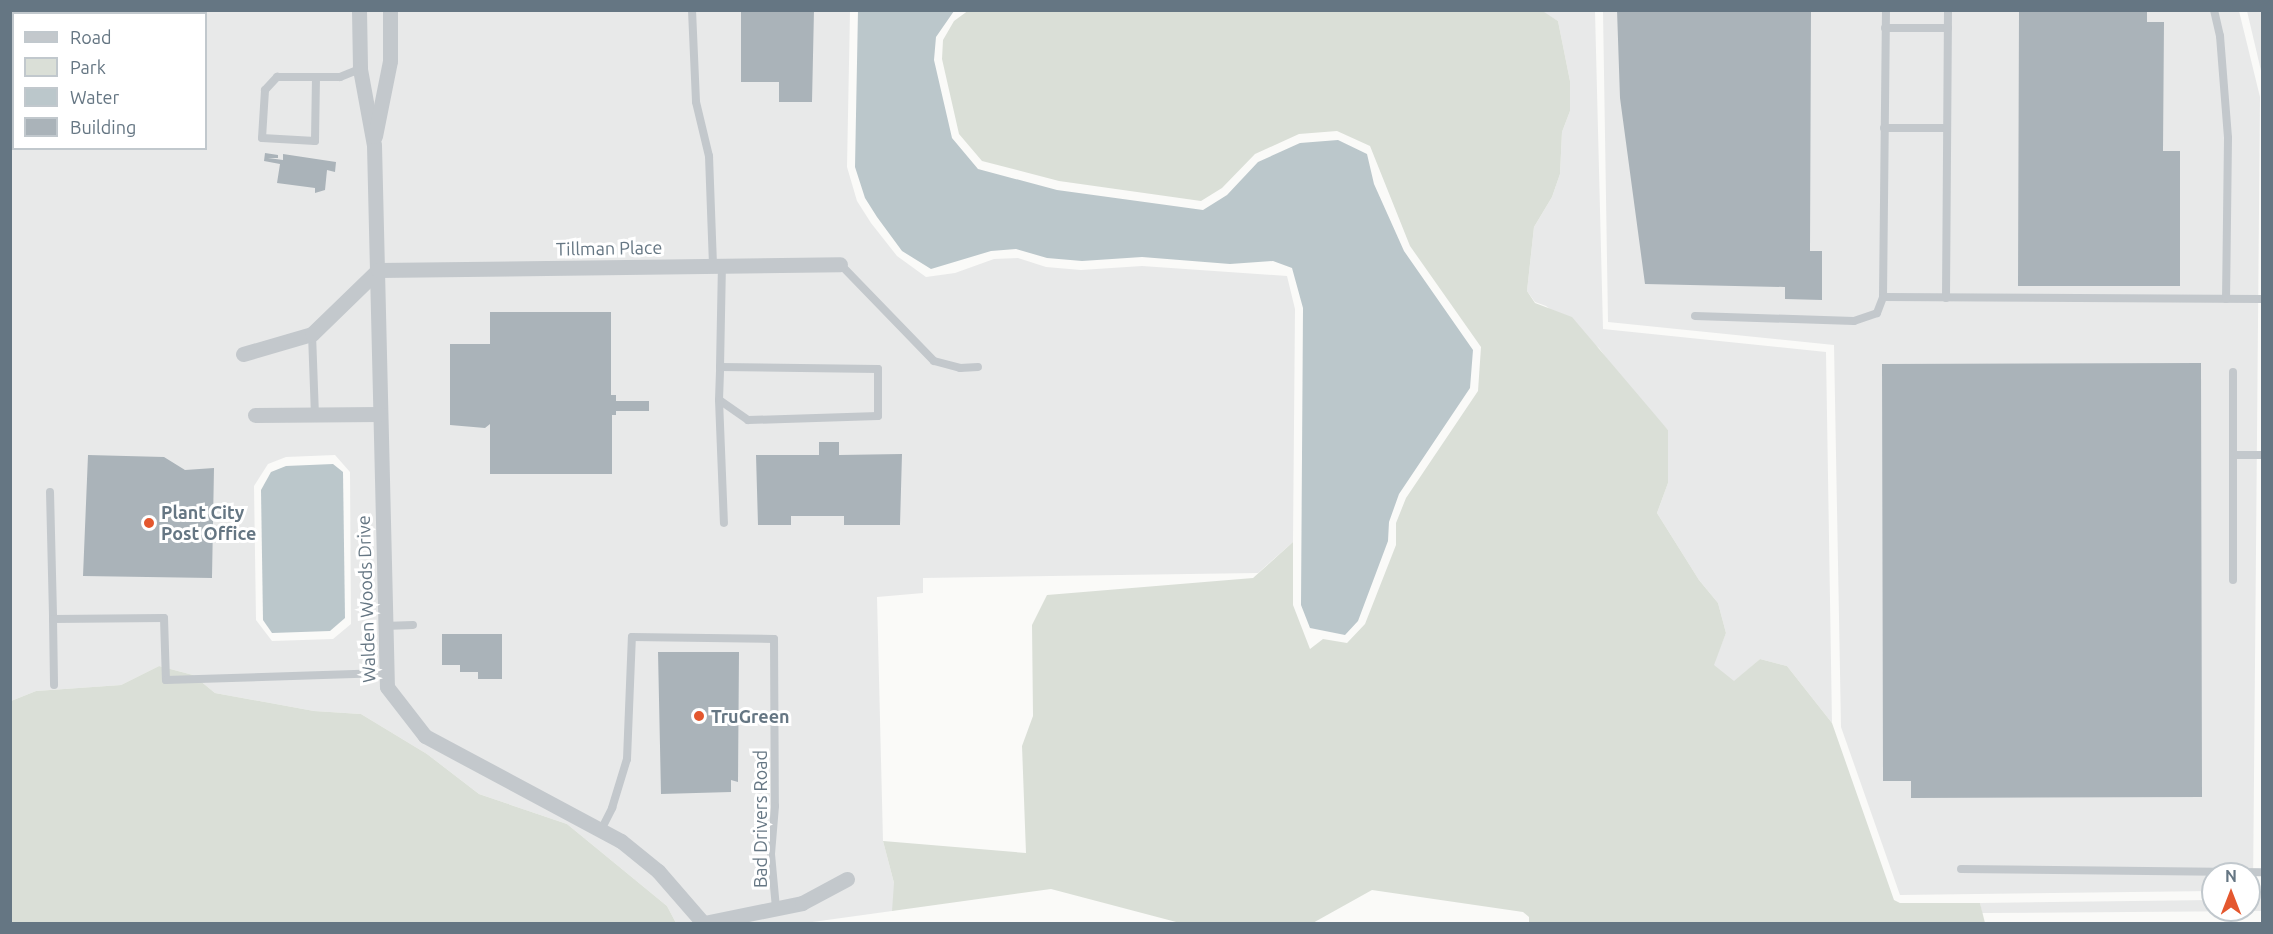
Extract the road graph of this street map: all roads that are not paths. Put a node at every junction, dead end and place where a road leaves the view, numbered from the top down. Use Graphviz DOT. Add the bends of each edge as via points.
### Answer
graph roads {
  1 [pos="359,10"];
  2 [pos="390,10"];
  3 [pos="692,10"];
  4 [pos="1886,10"];
  5 [pos="1948,10"];
  6 [pos="2214,10"];
  7 [pos="1885,28"];
  8 [pos="1948,28"];
  9 [pos="360,69"];
  10 [pos="316,77"];
  11 [pos="1884,128"];
  12 [pos="1947,128"];
  13 [pos="374,145"];
  14 [pos="840,264"];
  15 [pos="718,267"];
  16 [pos="378,270"];
  17 [pos="1883,297"];
  18 [pos="1946,298"];
  19 [pos="2226,299"];
  20 [pos="2262,299"];
  21 [pos="1695,316"];
  22 [pos="312,334"];
  23 [pos="243,354"];
  24 [pos="720,367"];
  25 [pos="978,367"];
  26 [pos="2233,372"];
  27 [pos="719,400"];
  28 [pos="380,414"];
  29 [pos="255,415"];
  30 [pos="315,417"];
  31 [pos="2233,455"];
  32 [pos="2262,455"];
  33 [pos="50,492"];
  34 [pos="724,523"];
  35 [pos="2233,580"];
  36 [pos="53,619"];
  37 [pos="413,625"];
  38 [pos="384,626"];
  39 [pos="385,674"];
  40 [pos="54,685"];
  41 [pos="601,830"];
  42 [pos="1961,869"];
  43 [pos="2262,872"];
  44 [pos="847,879"];
  45 [pos="776,908"];
  46 [pos="704,923"];
  1 -- 9 [label="street, Walden Woods Drive"];
  2 -- 13 [label="street, Walden Woods Drive" via="390,61"];
  3 -- 15 [label="lane" via="696,102 709,156"];
  4 -- 7 [label="lane"];
  5 -- 8 [label="lane"];
  6 -- 19 [label="lane" via="2220,36 2228,138"];
  7 -- 8 [label="lane"];
  7 -- 11 [label="lane"];
  8 -- 12 [label="lane"];
  9 -- 10 [label="lane" via="340,76"];
  9 -- 13 [label="street, Walden Woods Drive"];
  10 -- 10 [label="lane" via="277,77 265,90 262,138 315,141"];
  11 -- 12 [label="lane"];
  11 -- 17 [label="lane"];
  12 -- 18 [label="lane"];
  13 -- 16 [label="street, Walden Woods Drive"];
  14 -- 15 [label="street, Tillman Place"];
  14 -- 25 [label="lane" via="934,361 960,368"];
  15 -- 16 [label="street, Tillman Place"];
  15 -- 24 [label="lane"];
  16 -- 22 [label="street"];
  16 -- 28 [label="street, Walden Woods Drive"];
  17 -- 18 [label="lane"];
  17 -- 21 [label="lane" via="1877,313 1854,321"];
  18 -- 19 [label="lane"];
  19 -- 20 [label="lane"];
  22 -- 23 [label="street"];
  22 -- 30 [label="lane"];
  24 -- 27 [label="lane"];
  24 -- 27 [label="lane" via="878,369 878,417 748,420"];
  26 -- 31 [label="lane"];
  27 -- 34 [label="lane"];
  28 -- 30 [label="street"];
  28 -- 38 [label="street, Walden Woods Drive"];
  29 -- 30 [label="street"];
  31 -- 32 [label="lane"];
  31 -- 35 [label="lane"];
  33 -- 36 [label="lane"];
  36 -- 39 [label="lane" via="164,618 166,680"];
  36 -- 40 [label="lane"];
  37 -- 38 [label="lane"];
  38 -- 39 [label="street, Walden Woods Drive"];
  39 -- 41 [label="street, Walden Woods Drive" via="387,687 424,736"];
  41 -- 45 [label="lane, Bad Drivers Road" via="627,759 632,637 774,639 775,806 771,854"];
  41 -- 46 [label="street, Walden Woods Drive" via="658,871"];
  42 -- 43 [label="lane"];
  44 -- 45 [label="street" via="802,903"];
  45 -- 46 [label="street"];
}
